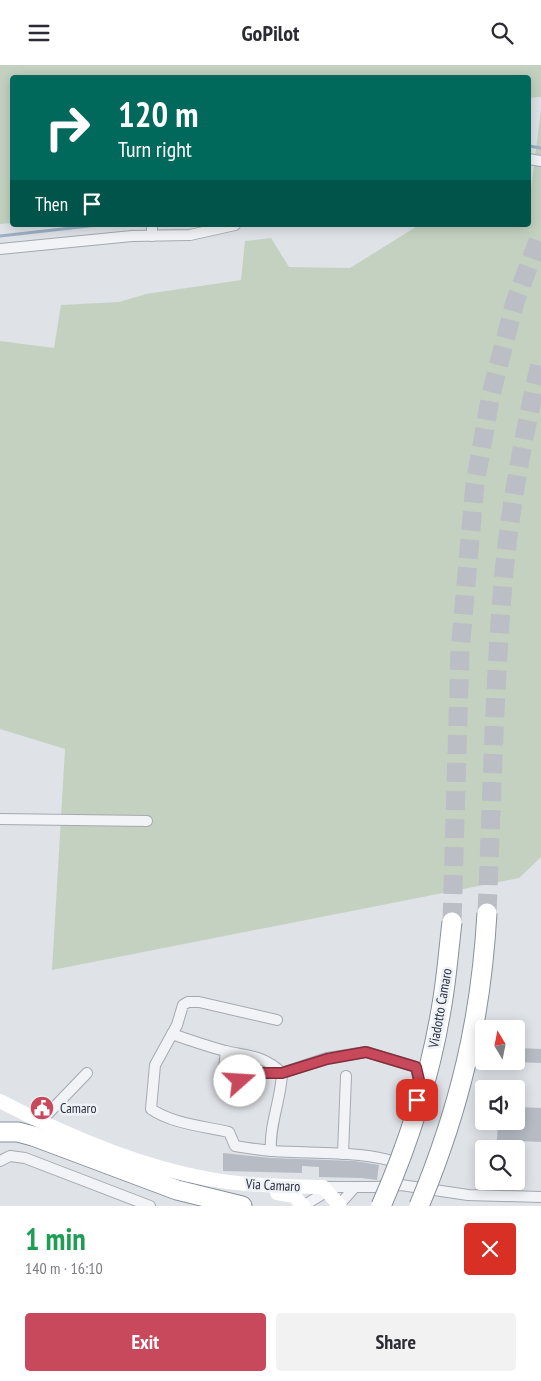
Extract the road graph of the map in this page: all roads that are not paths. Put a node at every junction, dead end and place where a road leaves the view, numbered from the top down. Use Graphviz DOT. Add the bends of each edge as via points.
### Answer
graph roads {
  1 [pos="152,227"];
  2 [pos="226,227"];
  3 [pos="152,236"];
  4 [pos="0,249"];
  5 [pos="0,819"];
  6 [pos="148,821"];
  7 [pos="487,913"];
  8 [pos="452,922"];
  9 [pos="278,1020"];
  10 [pos="172,1035"];
  11 [pos="226,1051"];
  12 [pos="87,1073"];
  13 [pos="282,1073"];
  14 [pos="346,1076"];
  15 [pos="0,1101"];
  16 [pos="0,1106"];
  17 [pos="0,1110"];
  18 [pos="16,1110"];
  19 [pos="41,1121"];
  20 [pos="0,1132"];
  21 [pos="0,1144"];
  22 [pos="271,1151"];
  23 [pos="343,1154"];
  24 [pos="0,1161"];
  25 [pos="241,1183"];
  26 [pos="355,1187"];
  27 [pos="328,1188"];
  28 [pos="541,1197"];
  29 [pos="143,1205"];
  30 [pos="187,1206"];
  31 [pos="242,1206"];
  32 [pos="303,1206"];
  33 [pos="339,1206"];
  34 [pos="381,1206"];
  35 [pos="419,1206"];
  1 -- 3 [label="street"];
  2 -- 3 [label="street" via="190,235"];
  3 -- 4 [label="street"];
  5 -- 6 [label="street"];
  7 -- 35 [label="highway, bridge" via="479,1001 468,1059 448,1131"];
  8 -- 34 [label="highway, Viadotto Camaro, bridge" via="443,1000 428,1072 413,1125"];
  9 -- 10 [label="street" via="188,1002 183,1005"];
  10 -- 11 [label="street"];
  10 -- 22 [label="street" via="155,1065 151,1109 179,1121 229,1132 235,1146"];
  11 -- 13 [label="street" via="250,1055 273,1064"];
  11 -- 13 [label="street" via="223,1077 240,1081 255,1073"];
  12 -- 19 [label="street"];
  13 -- 22 [label="street" via="270,1139"];
  13 -- 23 [label="street" via="327,1059 366,1052 416,1067 420,1084 405,1165 384,1158"];
  14 -- 23 [label="street"];
  15 -- 18 [label="street, Via Camaro"];
  16 -- 18 [label="street, Via Camaro"];
  17 -- 18 [label="street"];
  18 -- 19 [label="street, Via Camaro"];
  19 -- 25 [label="street, Via Camaro" via="136,1159 209,1179"];
  20 -- 31 [label="highway" via="33,1136 177,1190"];
  21 -- 30 [label="highway" via="24,1144"];
  22 -- 23 [label="street"];
  24 -- 29 [label="street" via="10,1156 25,1158"];
  25 -- 27 [label="street, Via Camaro"];
  25 -- 32 [label="street" via="294,1195"];
  26 -- 27 [label="street, Via Camaro"];
  26 -- 28 [label="street, Via Camaro" via="401,1185 468,1195"];
  26 -- 33 [label="street"];
  27 -- 32 [label="street"];
  27 -- 33 [label="street"];
}
